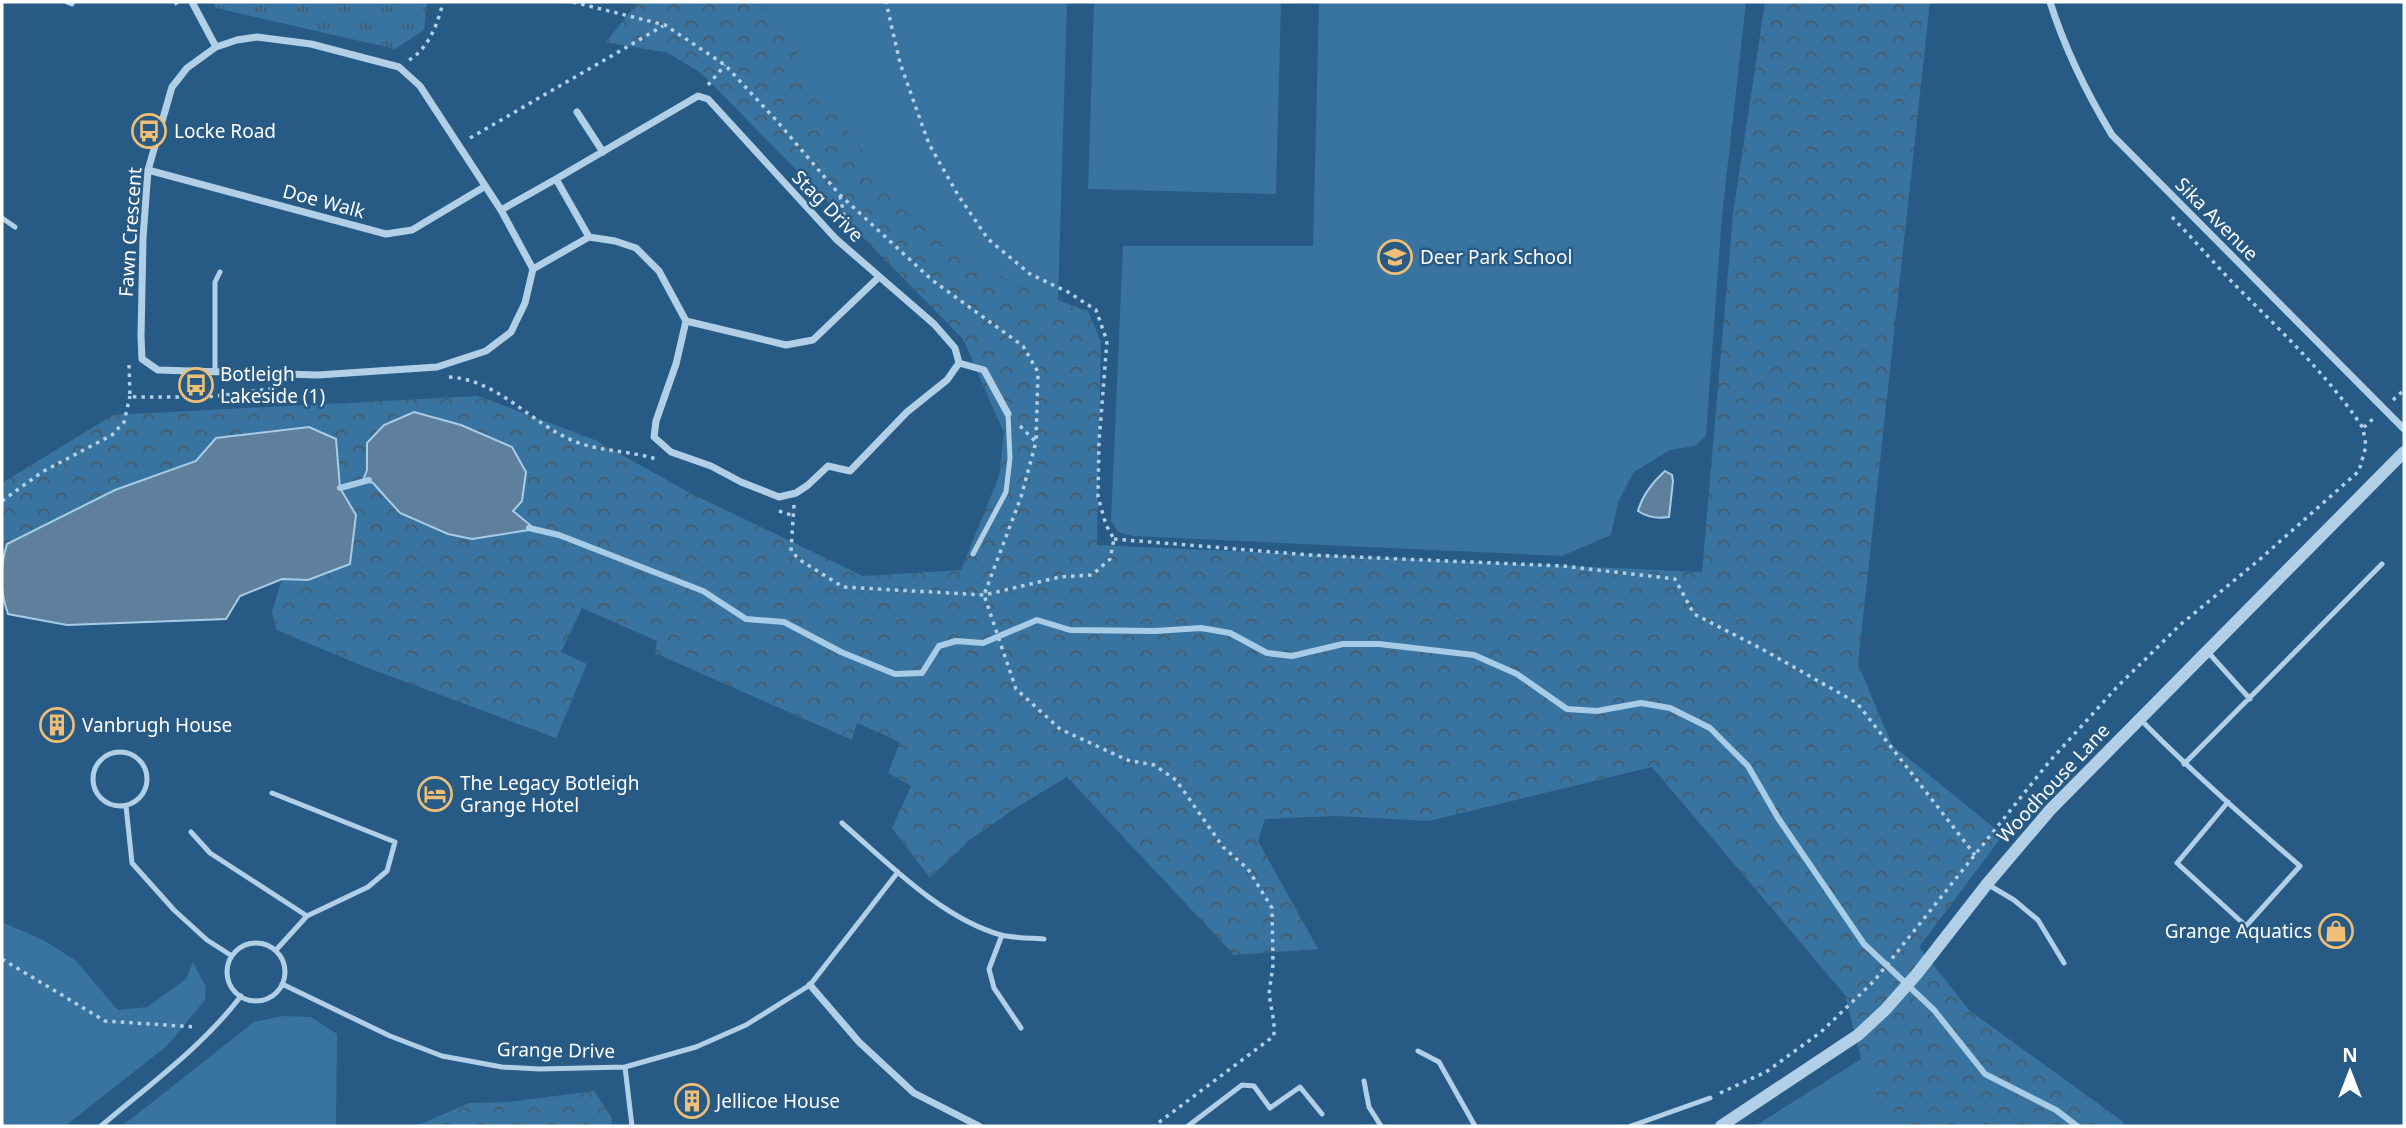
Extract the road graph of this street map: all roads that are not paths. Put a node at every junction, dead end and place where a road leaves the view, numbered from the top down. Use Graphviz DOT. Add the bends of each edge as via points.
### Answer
graph roads {
  1 [pos="192,2"];
  2 [pos="2050,2"];
  3 [pos="216,47"];
  4 [pos="577,112"];
  5 [pos="603,152"];
  6 [pos="148,170"];
  7 [pos="556,179"];
  8 [pos="484,187"];
  9 [pos="501,210"];
  10 [pos="2,218"];
  11 [pos="15,227"];
  12 [pos="589,237"];
  13 [pos="533,269"];
  14 [pos="220,272"];
  15 [pos="879,277"];
  16 [pos="685,321"];
  17 [pos="959,363"];
  18 [pos="215,372"];
  19 [pos="1007,414"];
  20 [pos="2404,429"];
  21 [pos="2404,452"];
  22 [pos="973,554"];
  23 [pos="2382,564"];
  24 [pos="2207,651"];
  25 [pos="2250,699"];
  26 [pos="2140,719"];
  27 [pos="2184,764"];
  28 [pos="272,793"];
  29 [pos="2228,802"];
  30 [pos="126,806"];
  31 [pos="842,823"];
  32 [pos="191,832"];
  33 [pos="898,873"];
  34 [pos="1987,884"];
  35 [pos="307,916"];
  36 [pos="1002,935"];
  37 [pos="1044,939"];
  38 [pos="275,950"];
  39 [pos="232,956"];
  40 [pos="2064,963"];
  41 [pos="282,984"];
  42 [pos="810,985"];
  43 [pos="241,996"];
  44 [pos="1021,1028"];
  45 [pos="1418,1051"];
  46 [pos="625,1067"];
  47 [pos="1364,1081"];
  48 [pos="1710,1098"];
  49 [pos="1322,1114"];
  50 [pos="968,1124"];
  51 [pos="101,1126"];
  52 [pos="632,1126"];
  53 [pos="979,1126"];
  54 [pos="1188,1126"];
  55 [pos="1381,1126"];
  56 [pos="1475,1126"];
  57 [pos="1631,1126"];
  58 [pos="1721,1126"];
  1 -- 3 [label="street"];
  2 -- 20 [label="street, Sika Avenue" via="2087,93 2112,135"];
  3 -- 6 [label="street, Fawn Crescent" via="187,68 172,88"];
  3 -- 8 [label="street, Fawn Crescent" via="257,37 311,44 399,67 420,86"];
  4 -- 5 [label="street"];
  5 -- 7 [label="street"];
  5 -- 15 [label="street, Stag Drive" via="698,96 708,99 785,185"];
  6 -- 8 [label="street, Doe Walk" via="386,234 412,230"];
  6 -- 18 [label="street, Fawn Crescent" via="142,359 158,370"];
  7 -- 9 [label="street"];
  7 -- 12 [label="street"];
  8 -- 9 [label="street"];
  9 -- 13 [label="street"];
  10 -- 11 [label="lane"];
  12 -- 13 [label="street"];
  12 -- 16 [label="street" via="636,248 660,271"];
  13 -- 18 [label="street, Fawn Crescent" via="525,303 510,332 486,351 437,367 318,375"];
  14 -- 18 [label="lane" via="215,282"];
  15 -- 16 [label="street" via="813,340 786,345"];
  15 -- 17 [label="street, Stag Drive" via="934,324 955,348"];
  16 -- 17 [label="street" via="654,437 671,452 779,496 796,493 828,466 850,471 907,412 947,380"];
  17 -- 19 [label="street" via="984,370"];
  19 -- 22 [label="lane" via="1010,458 1006,492"];
  21 -- 24 [label="street, Woodhouse Lane"];
  23 -- 25 [label="lane"];
  24 -- 25 [label="lane"];
  24 -- 26 [label="street, Woodhouse Lane"];
  25 -- 27 [label="lane"];
  26 -- 27 [label="lane"];
  26 -- 34 [label="street, Woodhouse Lane" via="2050,810"];
  27 -- 29 [label="lane"];
  28 -- 35 [label="lane" via="395,842 387,871 368,887"];
  29 -- 29 [label="lane" via="2300,866 2246,926 2177,863"];
  30 -- 30 [label="lane" via="109,805 93,785 98,762 116,752 139,759 147,776 142,795"];
  30 -- 39 [label="lane" via="132,863 174,911"];
  31 -- 33 [label="lane"];
  32 -- 35 [label="lane" via="210,853"];
  33 -- 36 [label="lane" via="954,914"];
  33 -- 42 [label="lane, Grange Drive"];
  34 -- 40 [label="lane" via="2038,920"];
  34 -- 58 [label="street, Woodhouse Lane" via="1899,995 1858,1035"];
  35 -- 38 [label="lane"];
  36 -- 37 [label="lane"];
  36 -- 44 [label="lane" via="989,969 994,988"];
  38 -- 39 [label="lane" via="248,944"];
  38 -- 41 [label="lane" via="285,966"];
  39 -- 43 [label="lane" via="229,982"];
  41 -- 43 [label="lane" via="269,998"];
  41 -- 46 [label="lane, Grange Drive" via="442,1056 502,1067"];
  42 -- 46 [label="lane, Grange Drive" via="746,1025"];
  42 -- 50 [label="street" via="859,1042 914,1093"];
  43 -- 51 [label="lane" via="212,1028"];
  45 -- 56 [label="lane" via="1439,1062"];
  46 -- 52 [label="lane"];
  47 -- 55 [label="lane" via="1369,1107"];
  48 -- 57 [label="lane"];
  49 -- 54 [label="lane" via="1300,1087 1270,1108 1254,1086 1242,1086"];
  50 -- 53 [label="street"];
}
